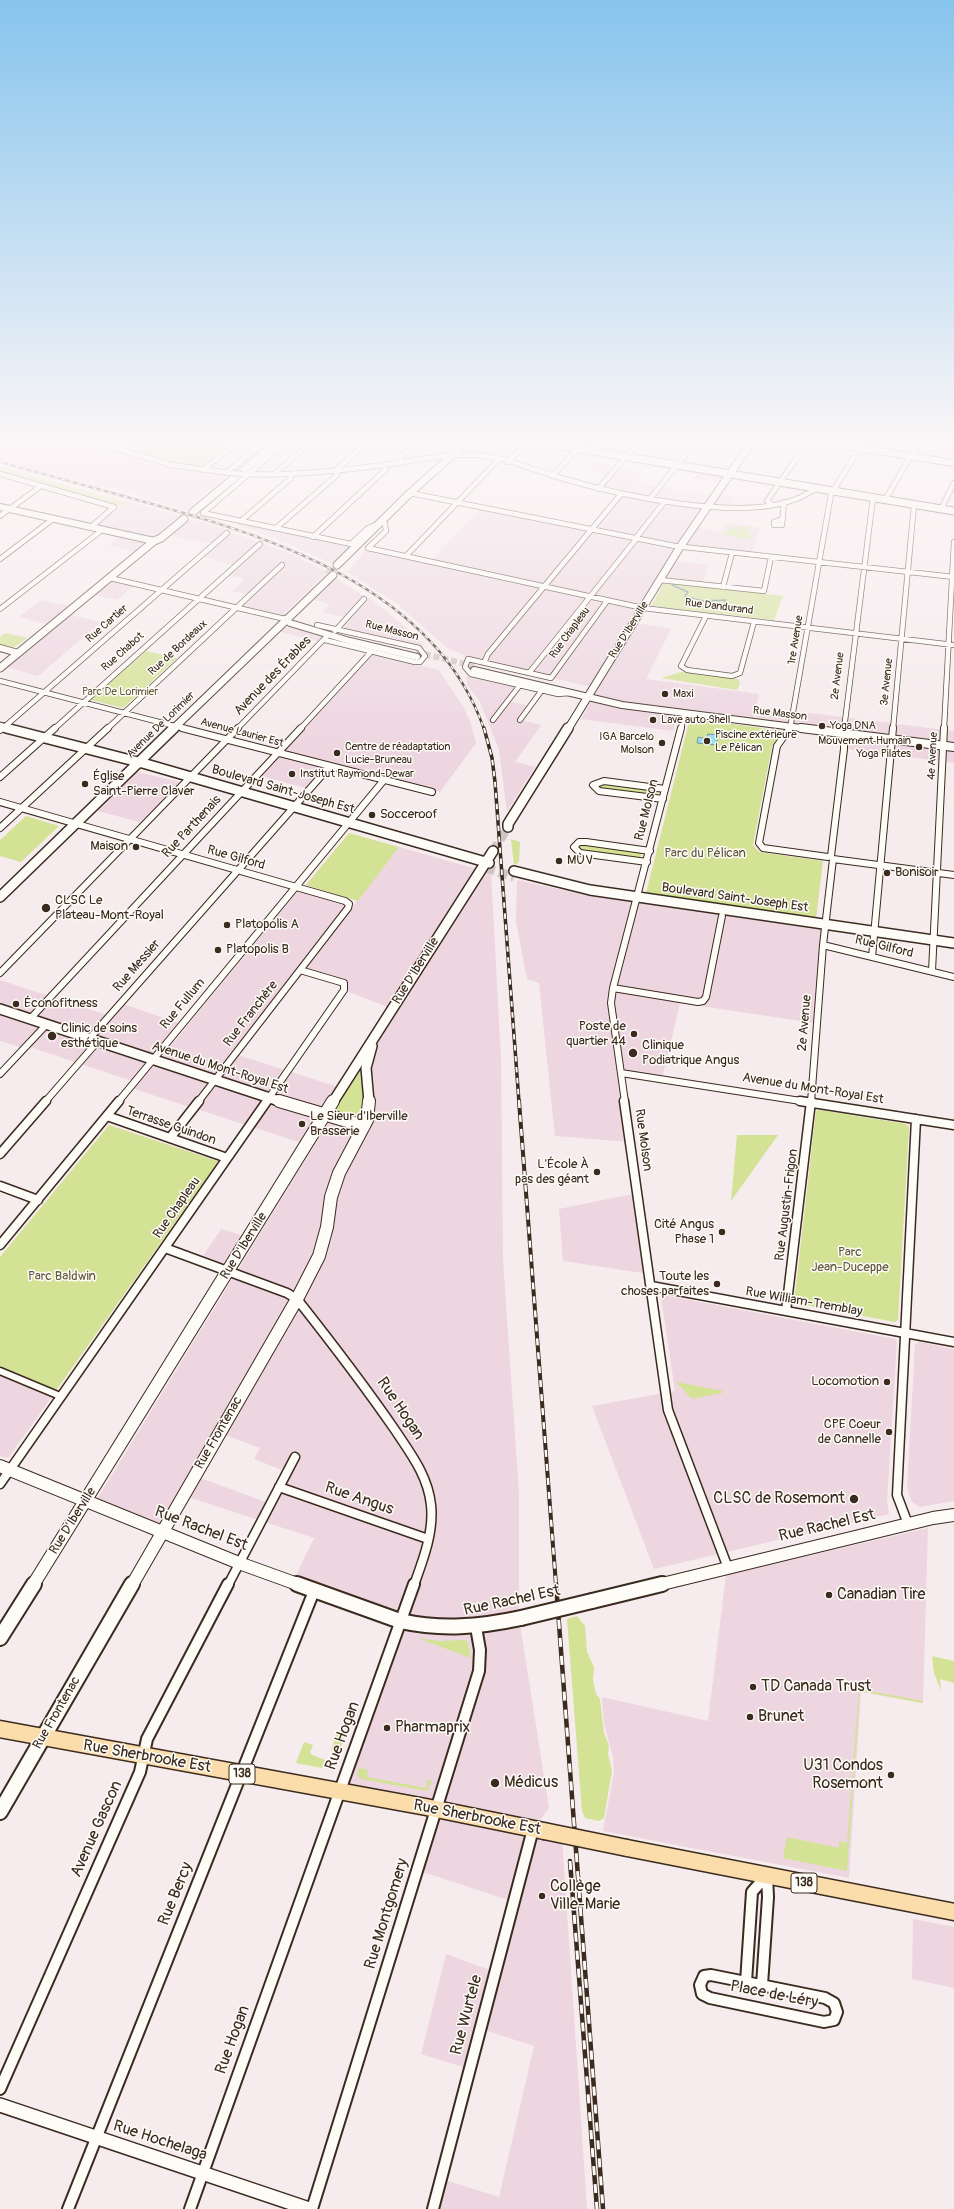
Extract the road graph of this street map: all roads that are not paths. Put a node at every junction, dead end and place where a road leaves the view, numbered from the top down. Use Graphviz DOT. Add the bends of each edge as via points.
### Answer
graph roads {
  1 [pos="21,543"];
  2 [pos="85,543"];
  3 [pos="152,543"];
  4 [pos="215,543"];
  5 [pos="361,543"];
  6 [pos="373,543"];
  7 [pos="418,543"];
  8 [pos="580,543"];
  9 [pos="632,543"];
  10 [pos="661,543"];
  11 [pos="683,543"];
  12 [pos="823,543"];
  13 [pos="866,543"];
  14 [pos="910,543"];
  15 [pos="954,543"];
  16 [pos="260,544"];
  17 [pos="680,547"];
  18 [pos="732,553"];
  19 [pos="406,556"];
  20 [pos="771,557"];
  21 [pos="0,559"];
  22 [pos="819,562"];
  23 [pos="282,565"];
  24 [pos="338,566"];
  25 [pos="862,567"];
  26 [pos="907,572"];
  27 [pos="330,575"];
  28 [pos="953,577"];
  29 [pos="110,578"];
  30 [pos="660,580"];
  31 [pos="544,587"];
  32 [pos="723,587"];
  33 [pos="161,590"];
  34 [pos="199,598"];
  35 [pos="589,598"];
  36 [pos="364,599"];
  37 [pos="607,601"];
  38 [pos="237,608"];
  39 [pos="643,608"];
  40 [pos="0,609"];
  41 [pos="706,616"];
  42 [pos="285,619"];
  43 [pos="754,622"];
  44 [pos="808,628"];
  45 [pos="335,630"];
  46 [pos="854,633"];
  47 [pos="327,638"];
  48 [pos="902,639"];
  49 [pos="952,645"];
  50 [pos="0,648"];
  51 [pos="371,652"];
  52 [pos="18,653"];
  53 [pos="488,654"];
  54 [pos="468,660"];
  55 [pos="484,663"];
  56 [pos="0,668"];
  57 [pos="529,673"];
  58 [pos="0,681"];
  59 [pos="520,685"];
  60 [pos="542,690"];
  61 [pos="44,692"];
  62 [pos="570,693"];
  63 [pos="588,694"];
  64 [pos="83,702"];
  65 [pos="125,713"];
  66 [pos="685,713"];
  67 [pos="493,720"];
  68 [pos="520,720"];
  69 [pos="176,726"];
  70 [pos="791,727"];
  71 [pos="1,728"];
  72 [pos="843,733"];
  73 [pos="891,739"];
  74 [pos="41,740"];
  75 [pos="228,740"];
  76 [pos="944,746"];
  77 [pos="954,747"];
  78 [pos="83,751"];
  79 [pos="277,752"];
  80 [pos="136,765"];
  81 [pos="330,766"];
  82 [pos="0,777"];
  83 [pos="189,780"];
  84 [pos="384,780"];
  85 [pos="665,789"];
  86 [pos="432,792"];
  87 [pos="239,794"];
  88 [pos="663,798"];
  89 [pos="0,802"];
  90 [pos="21,808"];
  91 [pos="292,809"];
  92 [pos="75,824"];
  93 [pos="347,825"];
  94 [pos="507,825"];
  95 [pos="0,828"];
  96 [pos="131,840"];
  97 [pos="491,851"];
  98 [pos="650,851"];
  99 [pos="182,855"];
  100 [pos="832,858"];
  101 [pos="647,862"];
  102 [pos="485,865"];
  103 [pos="880,865"];
  104 [pos="238,871"];
  105 [pos="936,873"];
  106 [pos="514,874"];
  107 [pos="954,875"];
  108 [pos="296,887"];
  109 [pos="0,897"];
  110 [pos="637,900"];
  111 [pos="349,904"];
  112 [pos="722,916"];
  113 [pos="824,927"];
  114 [pos="874,934"];
  115 [pos="933,942"];
  116 [pos="954,943"];
  117 [pos="823,945"];
  118 [pos="954,948"];
  119 [pos="872,957"];
  120 [pos="300,970"];
  121 [pos="932,971"];
  122 [pos="0,973"];
  123 [pos="954,977"];
  124 [pos="613,988"];
  125 [pos="0,1009"];
  126 [pos="30,1019"];
  127 [pos="46,1024"];
  128 [pos="377,1033"];
  129 [pos="94,1040"];
  130 [pos="153,1059"];
  131 [pos="621,1073"];
  132 [pos="0,1074"];
  133 [pos="215,1080"];
  134 [pos="269,1098"];
  135 [pos="811,1102"];
  136 [pos="107,1116"];
  137 [pos="324,1116"];
  138 [pos="916,1119"];
  139 [pos="954,1124"];
  140 [pos="364,1126"];
  141 [pos="170,1138"];
  142 [pos="0,1154"];
  143 [pos="227,1158"];
  144 [pos="0,1186"];
  145 [pos="38,1200"];
  146 [pos="0,1245"];
  147 [pos="165,1248"];
  148 [pos="229,1270"];
  149 [pos="651,1286"];
  150 [pos="297,1299"];
  151 [pos="786,1311"];
  152 [pos="905,1332"];
  153 [pos="954,1342"];
  154 [pos="0,1371"];
  155 [pos="60,1396"];
  156 [pos="295,1457"];
  157 [pos="5,1468"];
  158 [pos="0,1484"];
  159 [pos="279,1487"];
  160 [pos="85,1502"];
  161 [pos="954,1515"];
  162 [pos="908,1524"];
  163 [pos="161,1532"];
  164 [pos="428,1539"];
  165 [pos="239,1563"];
  166 [pos="728,1568"];
  167 [pos="314,1591"];
  168 [pos="400,1621"];
  169 [pos="476,1627"];
  170 [pos="0,1638"];
  171 [pos="0,1729"];
  172 [pos="44,1738"];
  173 [pos="143,1757"];
  174 [pos="242,1774"];
  175 [pos="340,1791"];
  176 [pos="437,1809"];
  177 [pos="0,1812"];
  178 [pos="539,1830"];
  179 [pos="767,1875"];
  180 [pos="954,1912"];
  181 [pos="746,1982"];
  182 [pos="762,1985"];
  183 [pos="0,2089"];
  184 [pos="0,2105"];
  185 [pos="96,2139"];
  186 [pos="202,2174"];
  187 [pos="68,2209"];
  188 [pos="190,2209"];
  189 [pos="309,2209"];
  190 [pos="312,2209"];
  191 [pos="433,2209"];
  1 -- 21 [label="street"];
  2 -- 40 [label="street"];
  3 -- 29 [label="main road"];
  4 -- 33 [label="street, Rue Cartier"];
  5 -- 24 [label="main road"];
  6 -- 19 [label="street, Rue Dandurand" via="368,548"];
  7 -- 19 [label="street"];
  8 -- 31 [label="street"];
  9 -- 35 [label="street"];
  10 -- 17 [label="street"];
  11 -- 17 [label="main road, Rue D'Iberville"];
  12 -- 22 [label="street, 1re Avenue"];
  13 -- 25 [label="street, 2e Avenue"];
  14 -- 26 [label="street, 3e Avenue"];
  15 -- 28 [label="street, 4e Avenue"];
  16 -- 34 [label="street, Rue Chabot"];
  17 -- 18 [label="street"];
  17 -- 30 [label="main road, Rue D'Iberville"];
  18 -- 20 [label="street"];
  18 -- 32 [label="street"];
  19 -- 31 [label="street, Rue Dandurand"];
  20 -- 22 [label="street"];
  20 -- 32 [label="street" via="764,591"];
  22 -- 25 [label="street"];
  22 -- 44 [label="street, 1re Avenue"];
  23 -- 38 [label="street, Rue de Bordeaux"];
  25 -- 26 [label="street"];
  25 -- 46 [label="street, 2e Avenue"];
  26 -- 28 [label="street"];
  26 -- 48 [label="street, 3e Avenue"];
  27 -- 42 [label="main road, Avenue De Lorimier" via="294,614"];
  28 -- 49 [label="street, 4e Avenue"];
  29 -- 33 [label="street, Rue Masson"];
  29 -- 52 [label="main road"];
  30 -- 32 [label="street"];
  30 -- 39 [label="main road, Rue D'Iberville"];
  31 -- 35 [label="street, Rue Dandurand"];
  31 -- 53 [label="street"];
  33 -- 34 [label="street, Rue Masson"];
  33 -- 61 [label="street, Rue Cartier"];
  34 -- 38 [label="street, Rue Masson"];
  34 -- 64 [label="street, Rue Chabot"];
  35 -- 37 [label="street, Rue Dandurand"];
  35 -- 57 [label="street"];
  36 -- 45 [label="street"];
  37 -- 39 [label="street, Rue Dandurand"];
  37 -- 57 [label="street, Rue Chapleau" via="551,678"];
  38 -- 42 [label="street, Rue Masson"];
  38 -- 65 [label="street, Rue de Bordeaux"];
  39 -- 41 [label="street, Rue Dandurand"];
  39 -- 63 [label="main road, Rue D'Iberville"];
  41 -- 43 [label="street, Rue Dandurand"];
  41 -- 43 [label="street" via="681,666 687,670 730,676 740,673"];
  42 -- 45 [label="street, Rue Masson"];
  42 -- 47 [label="street, Rue Masson"];
  42 -- 69 [label="main road, Avenue De Lorimier"];
  43 -- 44 [label="street, Rue Dandurand"];
  44 -- 46 [label="street, Rue Dandurand"];
  44 -- 70 [label="street, 1re Avenue"];
  45 -- 47 [label="street, Rue Masson" via="416,655"];
  45 -- 51 [label="street, Rue Masson" via="419,648 425,656 420,662 415,662"];
  46 -- 48 [label="street, Rue Dandurand"];
  46 -- 72 [label="street, 2e Avenue"];
  47 -- 51 [label="street, Rue Masson"];
  47 -- 75 [label="street, Avenue des Érables"];
  48 -- 49 [label="street, Rue Dandurand"];
  48 -- 73 [label="street, 3e Avenue"];
  49 -- 76 [label="street, 4e Avenue"];
  50 -- 52 [label="street"];
  51 -- 79 [label="street, Rue Parthenais"];
  52 -- 56 [label="main road"];
  53 -- 54 [label="street"];
  53 -- 55 [label="street"];
  54 -- 55 [label="street"];
  54 -- 59 [label="street, Rue Masson" via="464,667 471,674"];
  55 -- 57 [label="street"];
  58 -- 61 [label="street, Avenue Laurier Est"];
  59 -- 60 [label="street, Rue Masson"];
  59 -- 67 [label="street"];
  60 -- 62 [label="street, Rue Masson"];
  60 -- 68 [label="street"];
  61 -- 64 [label="street, Avenue Laurier Est"];
  61 -- 71 [label="street, Rue Cartier"];
  62 -- 63 [label="street, Rue Masson"];
  62 -- 63 [label="street, Rue Masson" via="474,668"];
  63 -- 66 [label="street, Rue Masson" via="622,706"];
  63 -- 94 [label="main road, Rue D'Iberville"];
  64 -- 65 [label="street, Avenue Laurier Est"];
  64 -- 74 [label="street, Rue Chabot"];
  65 -- 69 [label="street, Avenue Laurier Est"];
  65 -- 78 [label="street, Rue de Bordeaux"];
  66 -- 70 [label="street, Rue Masson"];
  66 -- 85 [label="street, Rue Molson"];
  69 -- 75 [label="street, Avenue Laurier Est"];
  69 -- 80 [label="main road, Avenue De Lorimier"];
  70 -- 72 [label="street, Rue Masson"];
  70 -- 100 [label="street, 1re Avenue" via="777,746 760,847"];
  71 -- 74 [label="main road, Boulevard Saint-Joseph Est"];
  72 -- 73 [label="street, Rue Masson"];
  72 -- 100 [label="street, 2e Avenue" via="844,749"];
  73 -- 76 [label="street, Rue Masson"];
  73 -- 103 [label="street, 3e Avenue"];
  74 -- 78 [label="main road, Boulevard Saint-Joseph Est"];
  74 -- 82 [label="street, Rue Chabot"];
  75 -- 79 [label="street, Avenue Laurier Est"];
  75 -- 83 [label="street, Avenue des Érables"];
  76 -- 77 [label="street, Rue Masson"];
  76 -- 105 [label="street, 4e Avenue"];
  78 -- 80 [label="main road, Boulevard Saint-Joseph Est"];
  78 -- 90 [label="street, Rue de Bordeaux"];
  79 -- 81 [label="street, Avenue Laurier Est"];
  79 -- 87 [label="street, Rue Parthenais"];
  80 -- 83 [label="main road, Boulevard Saint-Joseph Est"];
  80 -- 92 [label="main road, Avenue De Lorimier"];
  81 -- 84 [label="street, Avenue Laurier Est"];
  81 -- 91 [label="street, Rue Messier"];
  83 -- 87 [label="main road, Boulevard Saint-Joseph Est"];
  83 -- 96 [label="street, Avenue des Érables"];
  84 -- 86 [label="street, Avenue Laurier Est"];
  84 -- 93 [label="street, Rue Fullum"];
  85 -- 88 [label="street, Rue Molson"];
  85 -- 88 [label="street" via="604,781 594,785 599,791"];
  87 -- 91 [label="main road, Boulevard Saint-Joseph Est"];
  87 -- 99 [label="street, Rue Parthenais"];
  88 -- 98 [label="street, Rue Molson"];
  89 -- 90 [label="street, Rue Gilford"];
  90 -- 92 [label="street, Rue Gilford"];
  90 -- 95 [label="street, Rue de Bordeaux"];
  91 -- 93 [label="main road, Boulevard Saint-Joseph Est"];
  91 -- 104 [label="street, Rue Messier"];
  92 -- 96 [label="street, Rue Gilford"];
  92 -- 109 [label="main road, Avenue De Lorimier"];
  93 -- 102 [label="main road, Boulevard Saint-Joseph Est"];
  93 -- 108 [label="street, Rue Fullum"];
  96 -- 99 [label="street, Rue Gilford"];
  96 -- 122 [label="street, Avenue des Érables"];
  97 -- 102 [label="main road, Rue D'Iberville"];
  98 -- 101 [label="street, Rue Molson"];
  98 -- 101 [label="street" via="583,842 577,843 574,847 580,853"];
  99 -- 104 [label="street, Rue Gilford"];
  99 -- 126 [label="street, Rue Parthenais"];
  100 -- 103 [label="street"];
  100 -- 113 [label="street, 2e Avenue"];
  101 -- 110 [label="street, Rue Molson"];
  102 -- 128 [label="main road, Rue D'Iberville"];
  103 -- 105 [label="street"];
  103 -- 114 [label="street, 3e Avenue"];
  104 -- 108 [label="street, Rue Gilford"];
  104 -- 129 [label="street, Rue Messier"];
  105 -- 107 [label="street"];
  105 -- 115 [label="street, 4e Avenue"];
  106 -- 110 [label="main road, Boulevard Saint-Joseph Est" via="561,889"];
  108 -- 111 [label="street, Rue Gilford"];
  108 -- 130 [label="street, Rue Fullum"];
  110 -- 112 [label="main road, Boulevard Saint-Joseph Est"];
  110 -- 113 [label="main road, Boulevard Saint-Joseph Est"];
  110 -- 124 [label="street, Rue Molson"];
  111 -- 120 [label="street, Rue Franchère"];
  112 -- 113 [label="main road, Boulevard Saint-Joseph Est"];
  112 -- 124 [label="street" via="706,997 703,1001"];
  113 -- 114 [label="main road, Boulevard Saint-Joseph Est"];
  113 -- 117 [label="street"];
  114 -- 115 [label="main road, Boulevard Saint-Joseph Est"];
  114 -- 119 [label="street, 3e Avenue"];
  115 -- 116 [label="main road, Boulevard Saint-Joseph Est"];
  115 -- 118 [label="main road, Boulevard Saint-Joseph Est"];
  115 -- 121 [label="street, 4e Avenue"];
  117 -- 119 [label="street, Rue Gilford"];
  117 -- 135 [label="street, 2e Avenue"];
  119 -- 121 [label="street, Rue Gilford"];
  120 -- 133 [label="street, Rue Franchère"];
  120 -- 134 [label="street, Rue Chapleau" via="344,983 344,990"];
  121 -- 123 [label="street, Rue Gilford"];
  124 -- 131 [label="street, Rue Molson" via="612,1008"];
  125 -- 126 [label="main road, Avenue du Mont-Royal Est"];
  126 -- 127 [label="main road, Avenue du Mont-Royal Est"];
  127 -- 129 [label="main road, Avenue du Mont-Royal Est"];
  127 -- 132 [label="street"];
  128 -- 137 [label="main road, Rue D'Iberville"];
  128 -- 140 [label="main road, Rue Frontenac" via="368,1060 369,1108"];
  129 -- 130 [label="main road, Avenue du Mont-Royal Est"];
  129 -- 142 [label="street, Rue Messier"];
  130 -- 133 [label="main road, Avenue du Mont-Royal Est"];
  130 -- 136 [label="street, Rue Fullum"];
  131 -- 135 [label="street, Avenue du Mont-Royal Est"];
  131 -- 149 [label="street, Rue Molson"];
  133 -- 134 [label="main road, Avenue du Mont-Royal Est"];
  133 -- 141 [label="street, Rue Franchère"];
  134 -- 137 [label="main road, Avenue du Mont-Royal Est"];
  134 -- 143 [label="street, Rue Chapleau"];
  135 -- 138 [label="street, Avenue du Mont-Royal Est"];
  135 -- 151 [label="street, Rue Augustin-Frigon"];
  136 -- 141 [label="street, Terrasse Guindon"];
  136 -- 145 [label="street, Rue Fullum"];
  137 -- 140 [label="main road, Avenue du Mont-Royal Est"];
  137 -- 148 [label="main road, Rue D'Iberville"];
  138 -- 139 [label="street, Avenue du Mont-Royal Est"];
  138 -- 152 [label="street"];
  140 -- 150 [label="main road, Rue Frontenac" via="340,1173 319,1256"];
  141 -- 143 [label="street, Terrasse Guindon"];
  143 -- 147 [label="street, Rue Chapleau"];
  144 -- 145 [label="street"];
  145 -- 146 [label="street, Rue Fullum"];
  147 -- 148 [label="street"];
  147 -- 155 [label="street, Rue Chapleau"];
  148 -- 150 [label="street"];
  148 -- 160 [label="main road, Rue D'Iberville"];
  149 -- 151 [label="street, Rue William-Tremblay"];
  149 -- 166 [label="street, Rue Molson" via="668,1410"];
  150 -- 163 [label="main road, Rue Frontenac"];
  150 -- 164 [label="street, Rue Hogan" via="368,1390 423,1473 430,1487 433,1507"];
  151 -- 152 [label="street, Rue William-Tremblay"];
  152 -- 153 [label="street, Rue William-Tremblay"];
  152 -- 162 [label="street" via="897,1495"];
  154 -- 155 [label="street"];
  155 -- 157 [label="street, Rue Chapleau"];
  156 -- 159 [label="street, Avenue Gascon"];
  157 -- 158 [label="street, Rue Chapleau"];
  157 -- 160 [label="main road, Rue Rachel Est"];
  159 -- 164 [label="street, Rue Angus"];
  159 -- 165 [label="street, Avenue Gascon"];
  160 -- 163 [label="main road, Rue Rachel Est"];
  160 -- 170 [label="main road, Rue D'Iberville"];
  161 -- 162 [label="main road, Rue Rachel Est"];
  162 -- 166 [label="main road, Rue Rachel Est"];
  163 -- 165 [label="main road, Rue Rachel Est"];
  163 -- 172 [label="main road, Rue Frontenac"];
  164 -- 168 [label="street, Rue Hogan"];
  165 -- 167 [label="main road, Rue Rachel Est"];
  165 -- 173 [label="street, Avenue Gascon" via="147,1739"];
  166 -- 169 [label="main road, Rue Rachel Est, bridge"];
  167 -- 168 [label="main road, Rue Rachel Est"];
  167 -- 174 [label="street, Rue Bercy"];
  168 -- 169 [label="main road, Rue Rachel Est" via="438,1628"];
  168 -- 175 [label="street, Rue Hogan"];
  169 -- 176 [label="street, Rue Montgomery" via="480,1650 479,1671"];
  171 -- 172 [label="main road, Rue Sherbrooke Est / 138"];
  172 -- 173 [label="main road, Rue Sherbrooke Est / 138"];
  172 -- 177 [label="main road, Rue Frontenac"];
  173 -- 174 [label="main road, Rue Sherbrooke Est / 138"];
  173 -- 183 [label="street, Avenue Gascon" via="140,1772"];
  174 -- 175 [label="main road, Rue Sherbrooke Est / 138"];
  174 -- 185 [label="street, Rue Bercy"];
  175 -- 176 [label="main road, Rue Sherbrooke Est / 138"];
  175 -- 186 [label="street, Rue Hogan"];
  176 -- 178 [label="main road, Rue Sherbrooke Est / 138"];
  176 -- 190 [label="street, Rue Montgomery"];
  178 -- 179 [label="main road, Rue Sherbrooke Est / 138, bridge"];
  178 -- 191 [label="street, Rue Wurtele"];
  179 -- 180 [label="main road, Rue Sherbrooke Est / 138"];
  179 -- 181 [label="street, Place de Léry" via="752,1892"];
  179 -- 182 [label="street, Place de Léry"];
  181 -- 182 [label="street, Place de Léry"];
  181 -- 182 [label="street, Place de Léry" via="707,1975 701,1980 701,1990 706,1997 824,2022 836,2017 836,2007 830,2000"];
  184 -- 185 [label="street, Rue Hochelaga"];
  185 -- 186 [label="street, Rue Hochelaga"];
  185 -- 187 [label="street, Rue Bercy"];
  186 -- 188 [label="street, Rue Hogan"];
  186 -- 189 [label="street, Rue Hochelaga"];
}
